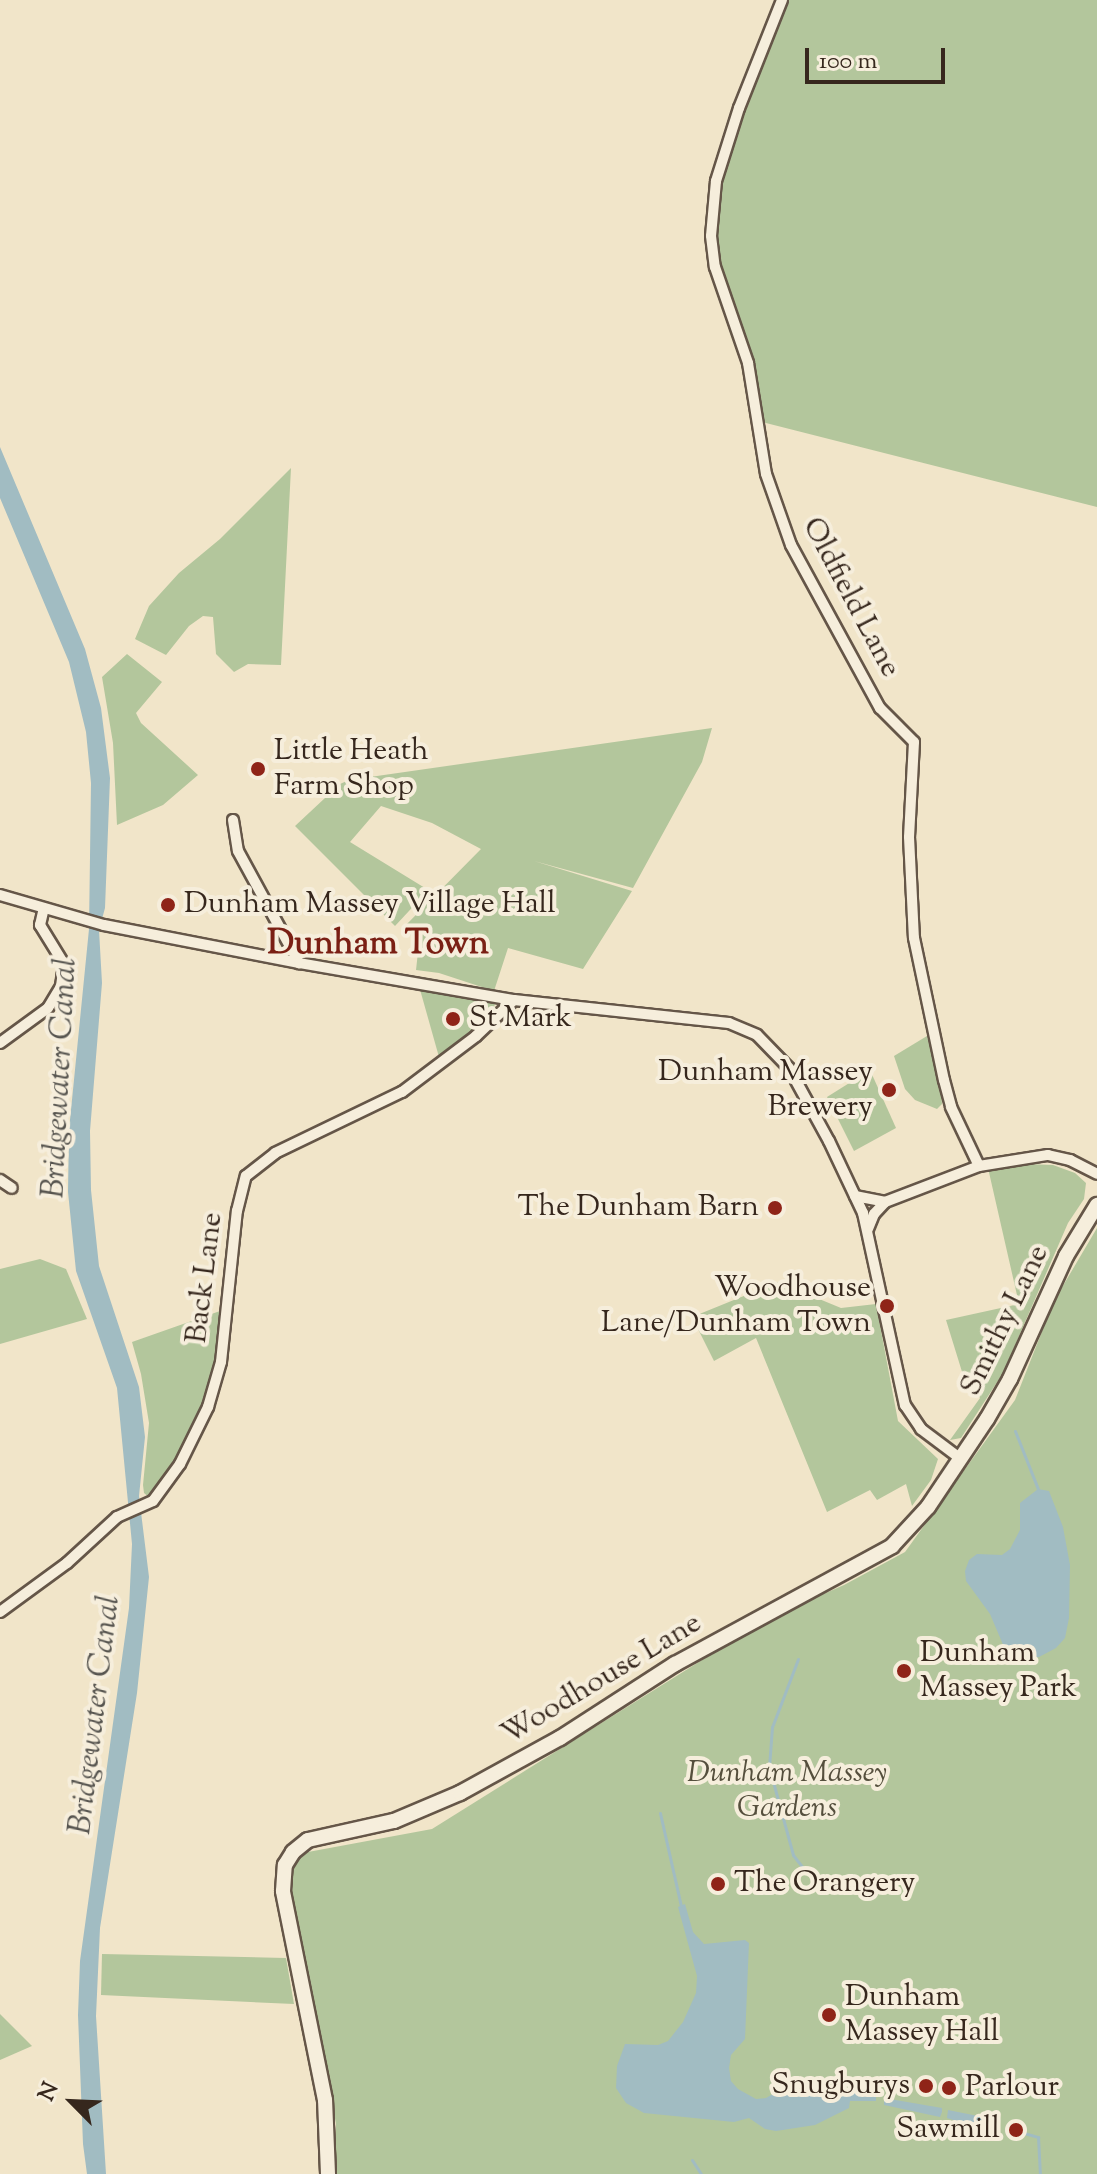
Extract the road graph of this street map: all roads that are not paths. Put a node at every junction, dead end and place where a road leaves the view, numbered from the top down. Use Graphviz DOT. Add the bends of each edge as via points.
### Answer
graph roads {
  1 [pos="782,0"];
  2 [pos="233,820"];
  3 [pos="0,895"];
  4 [pos="44,908"];
  5 [pos="299,963"];
  6 [pos="514,1000"];
  7 [pos="0,1043"];
  8 [pos="979,1166"];
  9 [pos="1097,1174"];
  10 [pos="0,1180"];
  11 [pos="12,1188"];
  12 [pos="855,1196"];
  13 [pos="885,1202"];
  14 [pos="1097,1205"];
  15 [pos="868,1229"];
  16 [pos="961,1459"];
  17 [pos="0,1612"];
  18 [pos="328,2174"];
  1 -- 8 [label="street, Oldfield Lane" via="716,181 711,236 715,267 748,363 766,474 791,545 884,714 914,742 909,837 914,938 951,1107"];
  2 -- 5 [label="street" via="238,851"];
  3 -- 4 [label="street"];
  4 -- 5 [label="street" via="84,921"];
  4 -- 7 [label="street" via="40,925 64,964 61,986 48,1008"];
  5 -- 6 [label="street"];
  6 -- 12 [label="street" via="729,1023 757,1035 789,1068"];
  6 -- 17 [label="street, Back Lane" via="402,1092 275,1153 246,1176 217,1379 180,1464 160,1494 122,1514"];
  8 -- 9 [label="street" via="1048,1155"];
  8 -- 13 [label="street"];
  10 -- 11 [label="street"];
  12 -- 13 [label="street"];
  12 -- 15 [label="street"];
  13 -- 15 [label="street"];
  14 -- 16 [label="main road, Smithy Lane" via="1066,1256 1010,1379"];
  15 -- 16 [label="street" via="905,1405 921,1429"];
  16 -- 18 [label="main road, Woodhouse Lane" via="892,1546 675,1664 560,1738 460,1793 394,1821 308,1840 293,1852 285,1865 283,1891 325,2100"];
}
